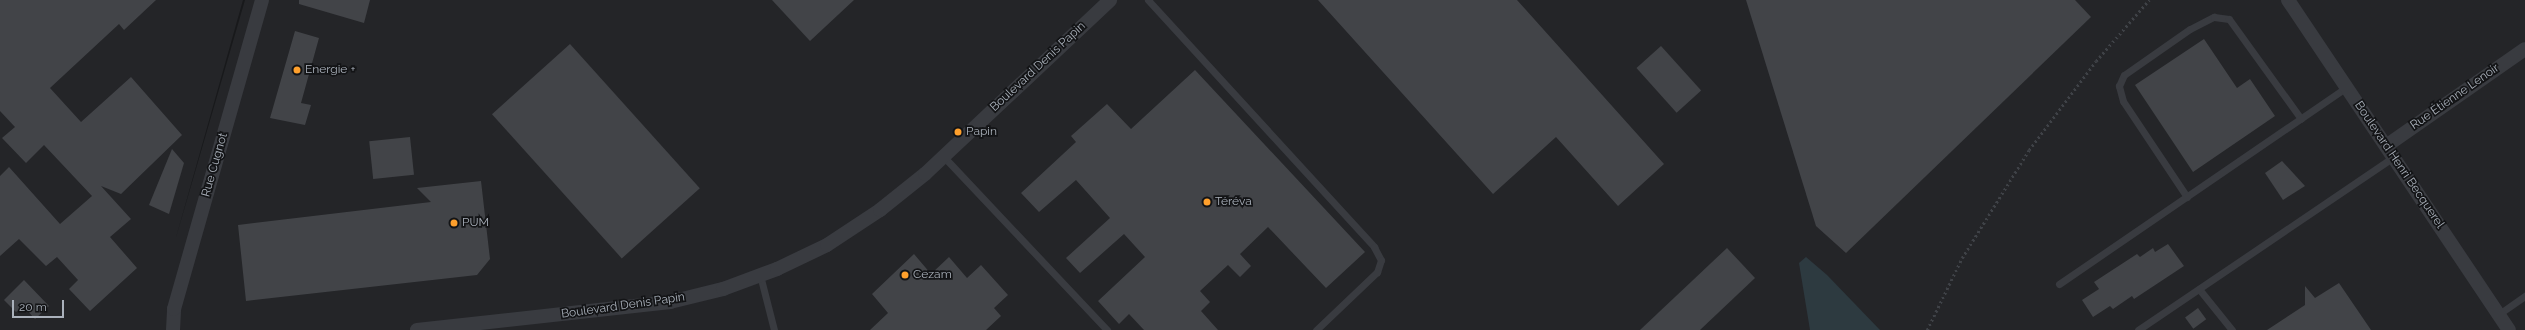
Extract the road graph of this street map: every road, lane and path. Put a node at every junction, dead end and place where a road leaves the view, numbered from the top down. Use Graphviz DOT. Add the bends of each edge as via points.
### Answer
graph roads {
  1 [pos="262,0"];
  2 [pos="1110,0"];
  3 [pos="1148,0"];
  4 [pos="2149,0"];
  5 [pos="2288,0"];
  6 [pos="2525,49"];
  7 [pos="2347,87"];
  8 [pos="2301,119"];
  9 [pos="2390,152"];
  10 [pos="944,157"];
  11 [pos="2187,197"];
  12 [pos="760,275"];
  13 [pos="2059,284"];
  14 [pos="2199,289"];
  15 [pos="2525,296"];
  16 [pos="2499,314"];
  17 [pos="173,330"];
  18 [pos="418,330"];
  19 [pos="774,330"];
  20 [pos="1107,330"];
  21 [pos="1316,330"];
  22 [pos="1927,330"];
  23 [pos="2138,330"];
  24 [pos="2232,330"];
  25 [pos="2509,330"];
  1 -- 17 [label="street, Rue Cugnot" via="174,309"];
  2 -- 10 [label="street, Boulevard Denis Papin"];
  3 -- 21 [label="lane" via="1374,247 1381,260 1377,272"];
  4 -- 22 [label="path" via="2096,61 2029,150 1962,258"];
  5 -- 7 [label="street, Boulevard Henri Becquerel"];
  6 -- 9 [label="street, Rue Étienne Lenoir"];
  7 -- 8 [label="lane"];
  7 -- 9 [label="street, Boulevard Henri Becquerel"];
  8 -- 11 [label="lane"];
  8 -- 11 [label="lane" via="2229,19 2214,17 2190,29 2124,75 2118,86 2123,102"];
  9 -- 14 [label="lane"];
  9 -- 16 [label="street, Boulevard Henri Becquerel"];
  10 -- 12 [label="street, Boulevard Denis Papin" via="880,210 827,245"];
  10 -- 20 [label="lane"];
  11 -- 13 [label="lane"];
  12 -- 18 [label="street, Boulevard Denis Papin" via="723,289 670,302"];
  12 -- 19 [label="lane"];
  14 -- 23 [label="lane"];
  14 -- 24 [label="lane"];
  15 -- 16 [label="lane"];
  16 -- 25 [label="street, Boulevard Henri Becquerel"];
}
